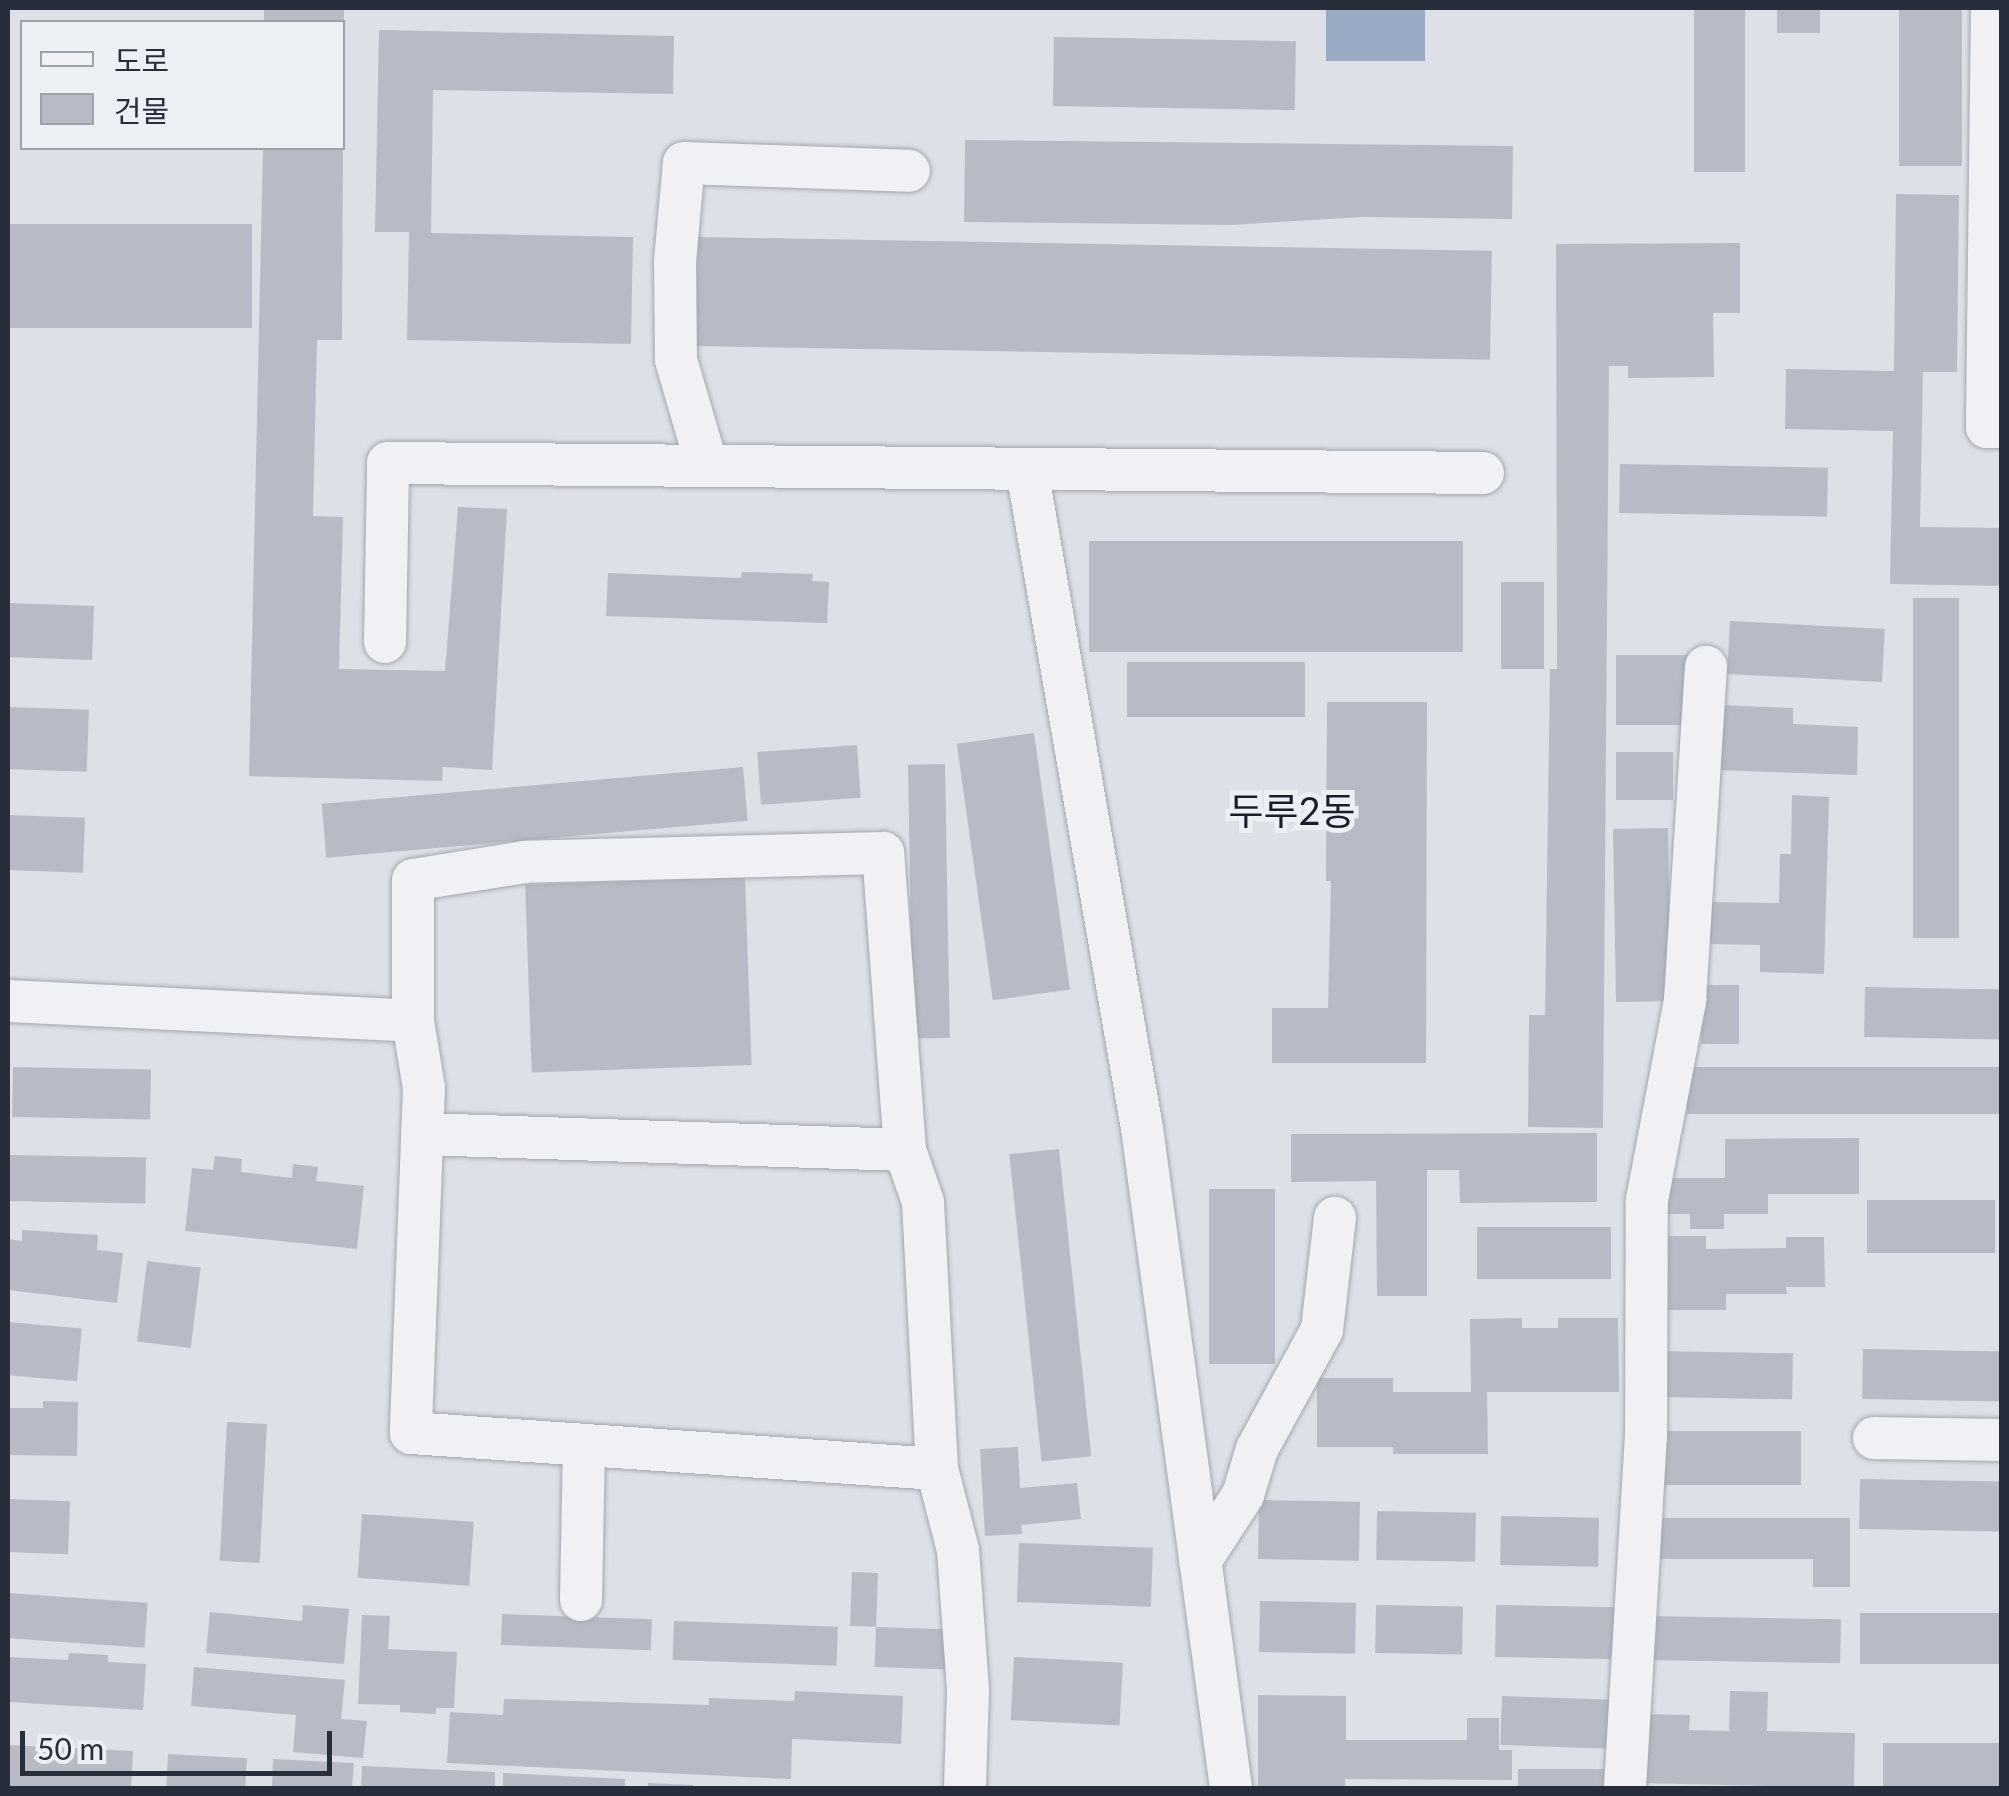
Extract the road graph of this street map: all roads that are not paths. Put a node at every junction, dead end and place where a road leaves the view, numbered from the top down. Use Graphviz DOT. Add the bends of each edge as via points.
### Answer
graph roads {
  1 [pos="1992,8"];
  2 [pos="909,171"];
  3 [pos="2002,427"];
  4 [pos="707,466"];
  5 [pos="1027,470"];
  6 [pos="1483,473"];
  7 [pos="384,642"];
  8 [pos="1706,667"];
  9 [pos="8,1002"];
  10 [pos="413,1022"];
  11 [pos="422,1134"];
  12 [pos="904,1150"];
  13 [pos="1334,1218"];
  14 [pos="1874,1438"];
  15 [pos="2002,1440"];
  16 [pos="584,1445"];
  17 [pos="937,1469"];
  18 [pos="1200,1562"];
  19 [pos="581,1600"];
  20 [pos="966,1788"];
  21 [pos="1231,1788"];
  22 [pos="1625,1788"];
  1 -- 3 [label="street" via="1987,426"];
  2 -- 4 [label="street" via="684,163 675,261 676,360"];
  4 -- 5 [label="street"];
  4 -- 7 [label="street" via="388,464"];
  5 -- 6 [label="street"];
  5 -- 18 [label="street" via="1142,1128"];
  8 -- 22 [label="street" via="1685,1000 1647,1200 1646,1438"];
  9 -- 10 [label="street"];
  10 -- 11 [label="street" via="424,1088"];
  10 -- 12 [label="street" via="413,880 524,862 883,853"];
  11 -- 12 [label="street"];
  11 -- 16 [label="street" via="410,1434"];
  12 -- 17 [label="street" via="923,1202"];
  13 -- 18 [label="street" via="1322,1330 1258,1450 1243,1495"];
  14 -- 15 [label="street"];
  16 -- 17 [label="street"];
  16 -- 19 [label="street"];
  17 -- 20 [label="street" via="958,1550 968,1691"];
  18 -- 21 [label="street"];
}
